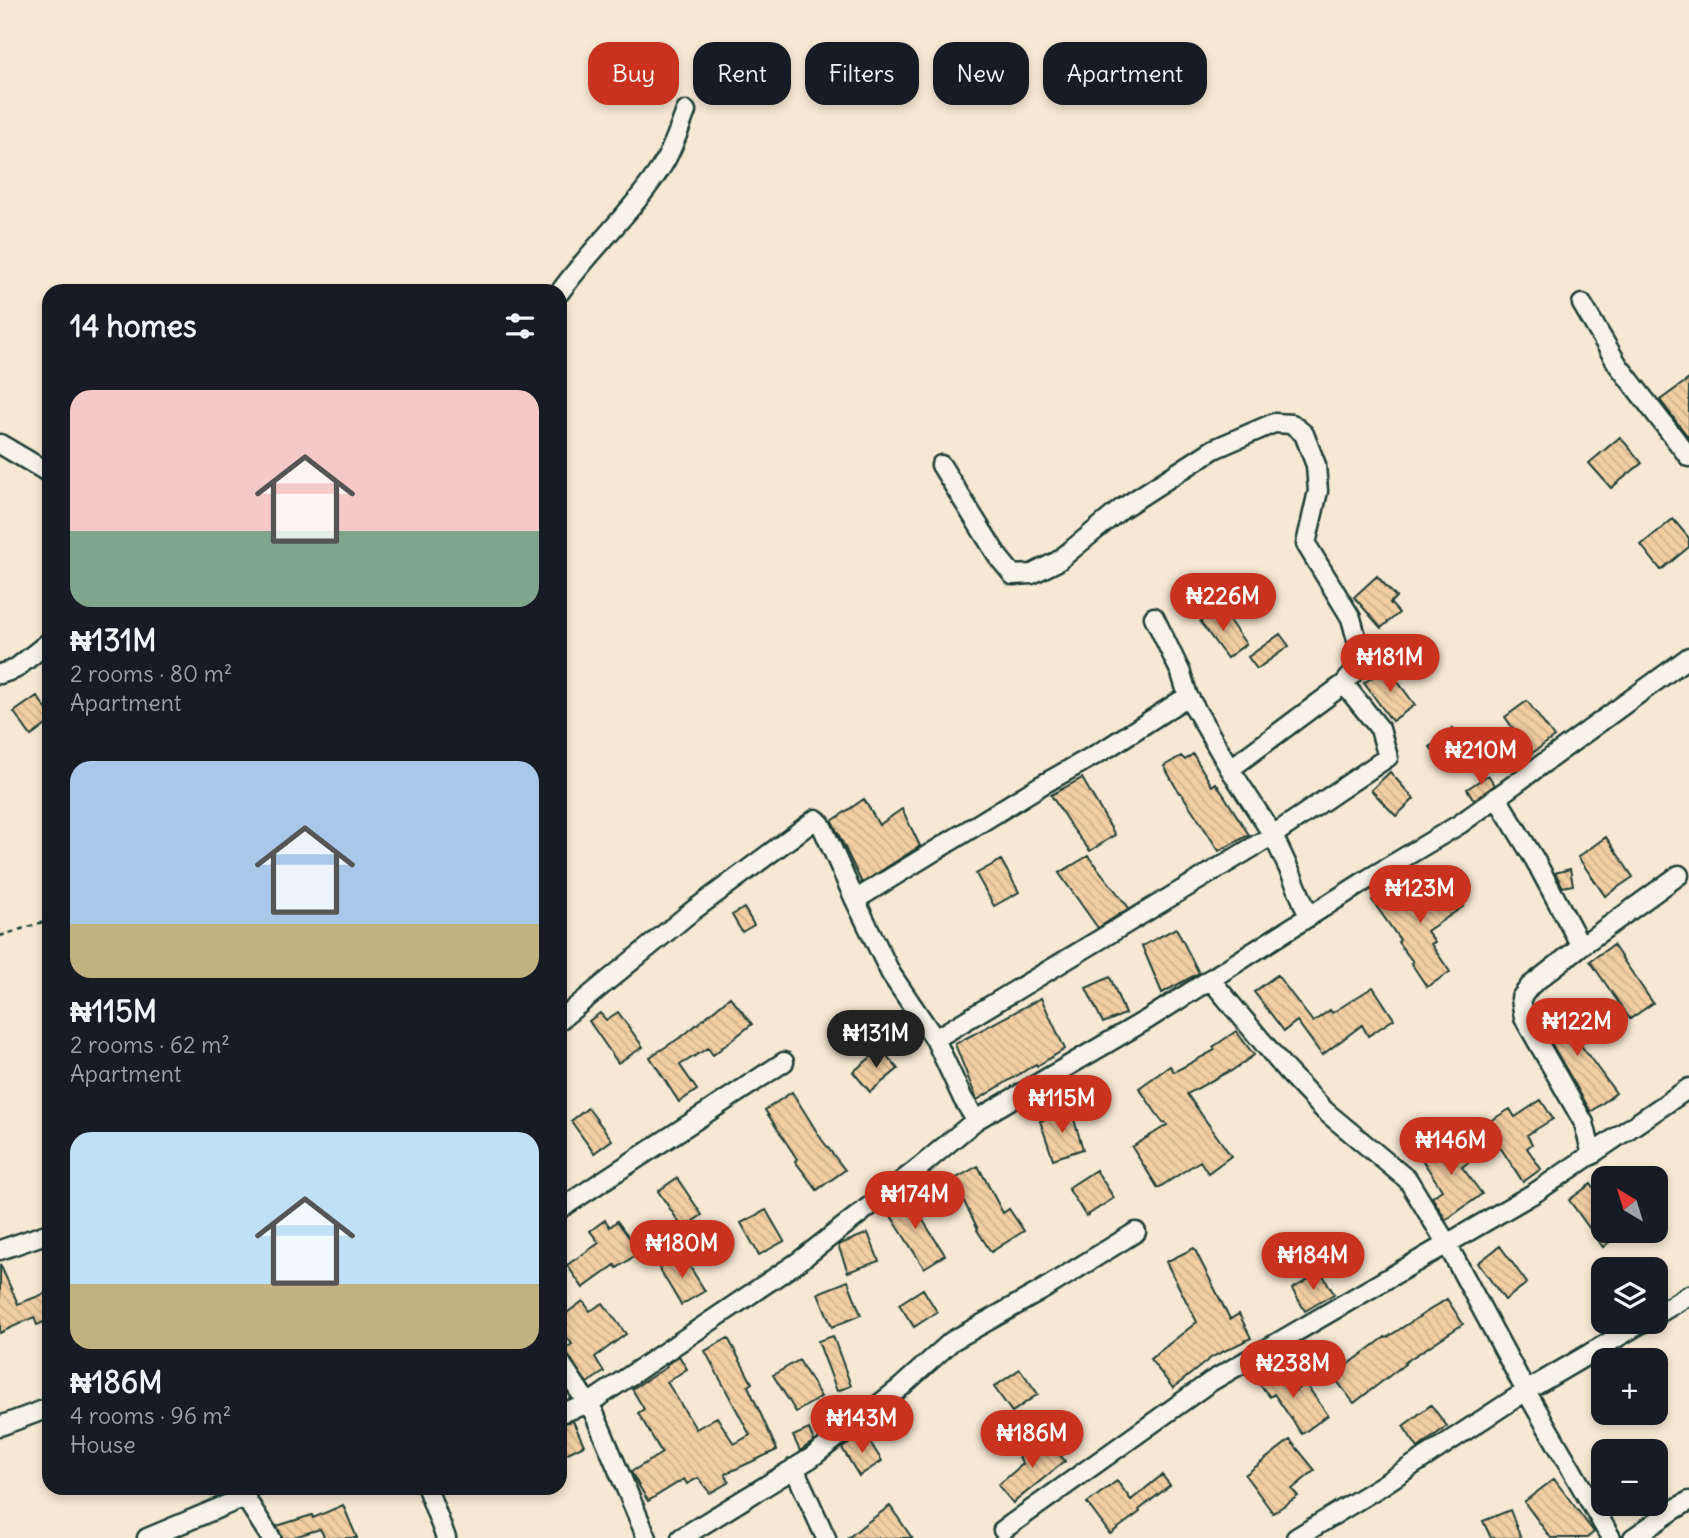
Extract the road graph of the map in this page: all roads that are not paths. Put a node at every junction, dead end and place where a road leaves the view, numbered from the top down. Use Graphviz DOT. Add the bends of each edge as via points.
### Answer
graph roads {
  1 [pos="686,111"];
  2 [pos="566,284"];
  3 [pos="1582,304"];
  4 [pos="4,451"];
  5 [pos="1689,457"];
  6 [pos="941,465"];
  7 [pos="42,470"];
  8 [pos="1154,617"];
  9 [pos="42,648"];
  10 [pos="1689,657"];
  11 [pos="0,674"];
  12 [pos="1344,684"];
  13 [pos="1188,696"];
  14 [pos="1230,769"];
  15 [pos="1497,799"];
  16 [pos="1273,835"];
  17 [pos="1679,875"];
  18 [pos="855,900"];
  19 [pos="1309,917"];
  20 [pos="1581,946"];
  21 [pos="1210,979"];
  22 [pos="567,1014"];
  23 [pos="934,1039"];
  24 [pos="784,1062"];
  25 [pos="1689,1088"];
  26 [pos="976,1120"];
  27 [pos="1592,1155"];
  28 [pos="567,1204"];
  29 [pos="1136,1233"];
  30 [pos="42,1235"];
  31 [pos="1447,1244"];
  32 [pos="0,1250"];
  33 [pos="1689,1295"];
  34 [pos="1668,1308"];
  35 [pos="1623,1334"];
  36 [pos="567,1372"];
  37 [pos="1526,1391"];
  38 [pos="588,1404"];
  39 [pos="42,1411"];
  40 [pos="567,1411"];
  41 [pos="0,1426"];
  42 [pos="794,1468"];
  43 [pos="236,1495"];
  44 [pos="244,1495"];
  45 [pos="430,1495"];
  46 [pos="1689,1502"];
  47 [pos="1001,1535"];
  48 [pos="147,1538"];
  49 [pos="271,1538"];
  50 [pos="446,1538"];
  51 [pos="647,1538"];
  52 [pos="681,1538"];
  53 [pos="826,1538"];
  54 [pos="1296,1538"];
  55 [pos="1611,1538"];
  56 [pos="1633,1538"];
  1 -- 2 [label="street" via="664,163"];
  3 -- 5 [label="street" via="1618,365"];
  4 -- 7 [label="street"];
  6 -- 12 [label="street" via="1013,575 1032,574 1058,561 1121,509 1214,449 1274,423 1292,424 1304,434 1316,465 1318,491 1306,544 1351,618 1360,651 1359,666"];
  8 -- 13 [label="street"];
  9 -- 11 [label="street" via="15,669"];
  10 -- 15 [label="street"];
  12 -- 14 [label="street"];
  12 -- 16 [label="street" via="1380,729 1388,757"];
  13 -- 14 [label="street"];
  13 -- 18 [label="street"];
  14 -- 16 [label="street"];
  15 -- 19 [label="street"];
  15 -- 20 [label="street"];
  16 -- 19 [label="street"];
  16 -- 23 [label="street"];
  17 -- 20 [label="street"];
  18 -- 22 [label="street" via="816,818 691,912"];
  18 -- 23 [label="street" via="891,974"];
  19 -- 21 [label="street"];
  20 -- 27 [label="street" via="1530,985 1521,998 1524,1018 1584,1123"];
  21 -- 26 [label="street"];
  21 -- 31 [label="street" via="1325,1111 1408,1180"];
  23 -- 26 [label="street"];
  24 -- 28 [label="street"];
  25 -- 27 [label="street"];
  26 -- 38 [label="street" via="798,1262"];
  27 -- 31 [label="street"];
  29 -- 42 [label="street" via="952,1341 901,1387"];
  30 -- 32 [label="street"];
  31 -- 37 [label="street"];
  31 -- 47 [label="street" via="1210,1382"];
  33 -- 34 [label="street"];
  35 -- 37 [label="street"];
  36 -- 38 [label="street"];
  37 -- 54 [label="street"];
  37 -- 55 [label="street"];
  38 -- 40 [label="street"];
  38 -- 51 [label="street"];
  39 -- 41 [label="street"];
  42 -- 52 [label="street"];
  42 -- 53 [label="street"];
  43 -- 48 [label="street"];
  44 -- 49 [label="street"];
  45 -- 50 [label="street"];
  46 -- 56 [label="street"];
}
